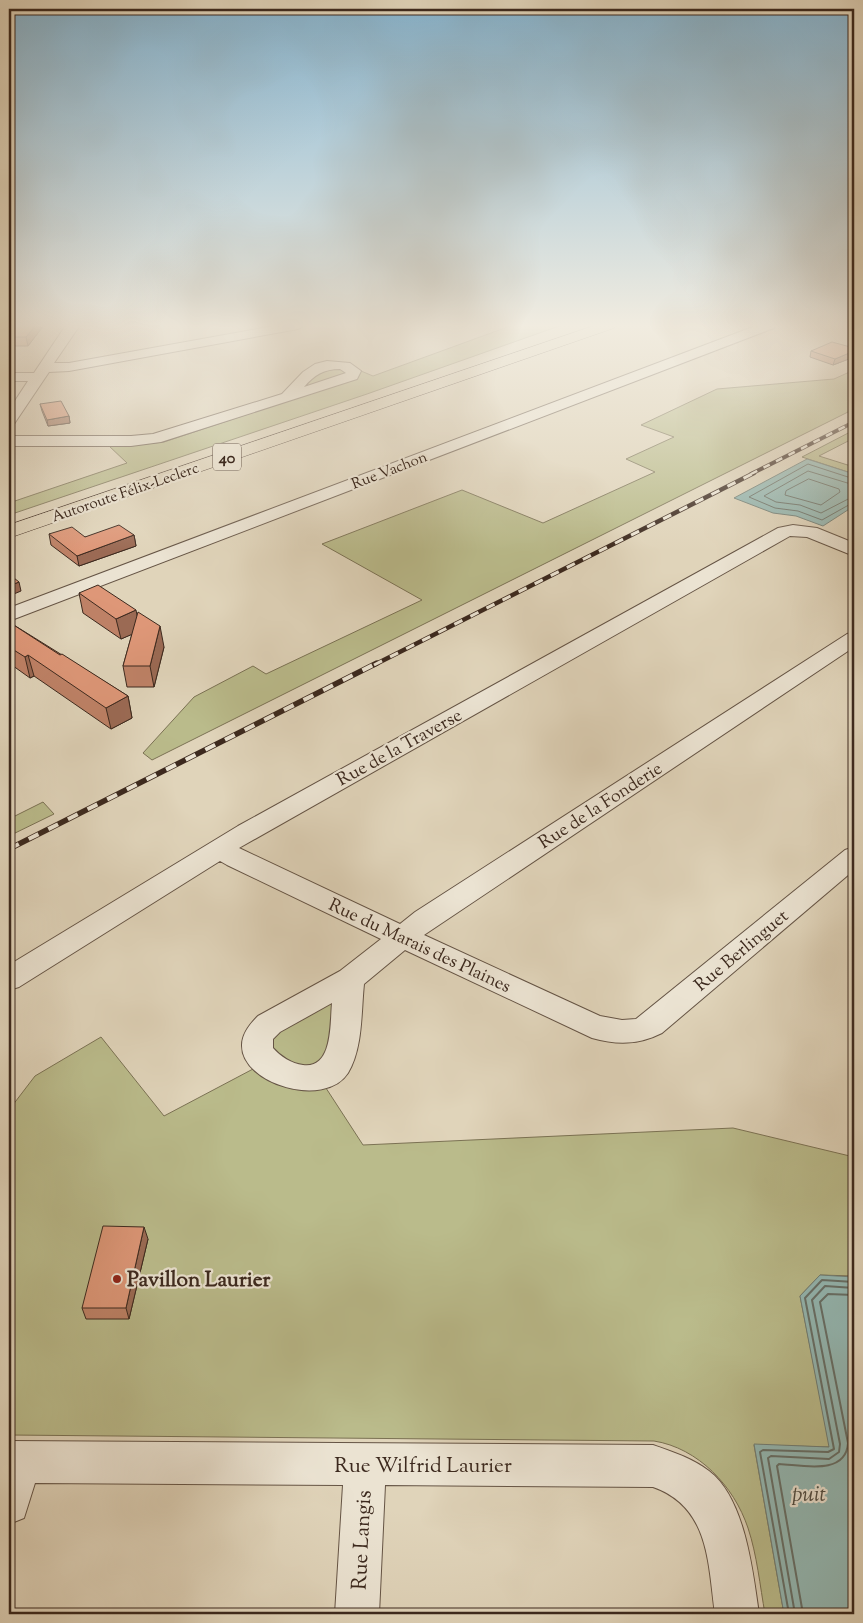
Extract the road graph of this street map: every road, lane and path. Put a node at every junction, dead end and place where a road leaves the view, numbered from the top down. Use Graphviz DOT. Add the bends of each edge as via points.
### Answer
graph roads {
  1 [pos="23,401"];
  2 [pos="275,401"];
  3 [pos="367,401"];
  4 [pos="388,401"];
  5 [pos="571,401"];
  6 [pos="9,421"];
  7 [pos="9,441"];
  8 [pos="9,524"];
  9 [pos="9,532"];
  10 [pos="854,550"];
  11 [pos="9,616"];
  12 [pos="854,638"];
  13 [pos="221,848"];
  14 [pos="854,856"];
  15 [pos="403,936"];
  16 [pos="9,979"];
  17 [pos="350,979"];
  18 [pos="623,1032"];
  19 [pos="14,1462"];
  20 [pos="365,1465"];
  21 [pos="9,1503"];
  22 [pos="357,1614"];
  23 [pos="737,1614"];
  1 -- 6 [label="street"];
  2 -- 7 [label="street" via="151,440"];
  3 -- 8 [label="highway, Autoroute Félix-Leclerc / 40"];
  4 -- 9 [label="highway, Autoroute Félix-Leclerc / 40"];
  5 -- 11 [label="street, Rue Vachon"];
  10 -- 13 [label="street, Rue de la Traverse" via="796,530 784,532"];
  12 -- 15 [label="street, Rue de la Fonderie"];
  13 -- 15 [label="street, Rue du Marais des Plaines" via="236,859"];
  13 -- 16 [label="street, Rue de la Traverse"];
  14 -- 18 [label="street, Rue Berlinguet" via="651,1025"];
  15 -- 17 [label="street, Rue de la Fonderie"];
  15 -- 18 [label="street, Rue du Marais des Plaines" via="592,1026"];
  19 -- 20 [label="street, Rue Wilfrid Laurier"];
  19 -- 21 [label="street"];
  20 -- 22 [label="street, Rue Langis"];
  20 -- 23 [label="street, Rue Wilfrid Laurier" via="653,1466 665,1469 690,1482 712,1505 724,1536"];
}
